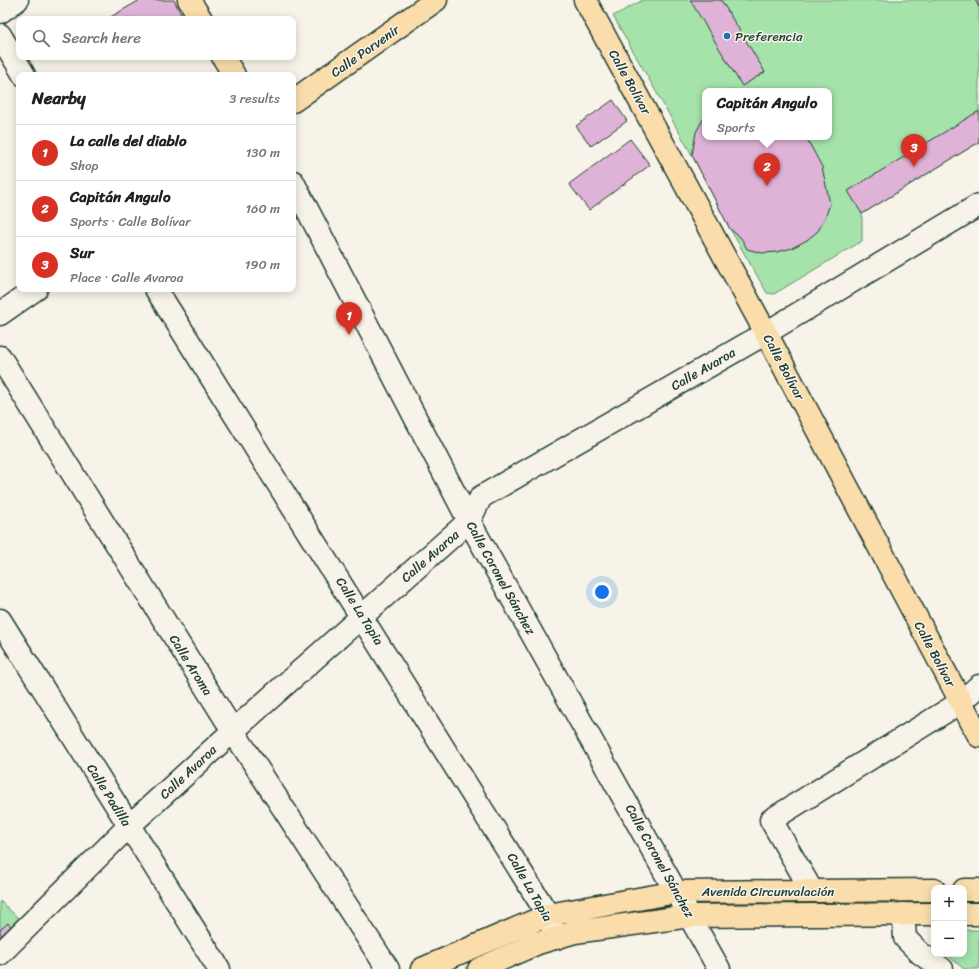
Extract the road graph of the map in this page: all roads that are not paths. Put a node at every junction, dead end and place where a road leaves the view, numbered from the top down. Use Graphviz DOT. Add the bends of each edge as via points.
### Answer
graph roads {
  1 [pos="17,0"];
  2 [pos="189,0"];
  3 [pos="436,0"];
  4 [pos="585,0"];
  5 [pos="0,12"];
  6 [pos="198,16"];
  7 [pos="0,35"];
  8 [pos="225,60"];
  9 [pos="22,72"];
  10 [pos="232,72"];
  11 [pos="296,99"];
  12 [pos="296,188"];
  13 [pos="979,205"];
  14 [pos="32,292"];
  15 [pos="158,292"];
  16 [pos="0,314"];
  17 [pos="766,332"];
  18 [pos="0,357"];
  19 [pos="470,521"];
  20 [pos="362,615"];
  21 [pos="0,620"];
  22 [pos="979,686"];
  23 [pos="961,702"];
  24 [pos="233,731"];
  25 [pos="979,736"];
  26 [pos="128,827"];
  27 [pos="931,890"];
  28 [pos="967,890"];
  29 [pos="979,890"];
  30 [pos="677,892"];
  31 [pos="812,892"];
  32 [pos="548,914"];
  33 [pos="903,914"];
  34 [pos="931,914"];
  35 [pos="967,914"];
  36 [pos="979,914"];
  37 [pos="690,916"];
  38 [pos="556,938"];
  39 [pos="0,954"];
  40 [pos="219,969"];
  41 [pos="388,969"];
  42 [pos="422,969"];
  43 [pos="478,969"];
  44 [pos="719,969"];
  45 [pos="942,969"];
  1 -- 5 [label="street"];
  2 -- 6 [label="main road"];
  3 -- 11 [label="main road, Calle Porvenir"];
  4 -- 17 [label="main road, Calle Bolívar"];
  7 -- 9 [label="street"];
  8 -- 10 [label="main road"];
  12 -- 19 [label="street, Calle Coronel Sánchez"];
  13 -- 17 [label="street, Calle Avaroa"];
  14 -- 16 [label="street"];
  15 -- 20 [label="street, Calle La Tapia"];
  17 -- 19 [label="street, Calle Avaroa" via="481,497"];
  17 -- 23 [label="main road, Calle Bolívar"];
  18 -- 24 [label="street, Calle Aroma"];
  19 -- 20 [label="street, Calle Avaroa"];
  19 -- 30 [label="street, Calle Coronel Sánchez"];
  20 -- 24 [label="street, Calle Avaroa"];
  20 -- 32 [label="street, Calle La Tapia"];
  21 -- 26 [label="street, Calle Padilla"];
  22 -- 23 [label="street"];
  23 -- 25 [label="main road, Calle Bolívar"];
  23 -- 31 [label="street" via="771,820"];
  24 -- 26 [label="street, Calle Avaroa"];
  24 -- 41 [label="street, Calle Aroma"];
  26 -- 39 [label="street, Calle Avaroa"];
  26 -- 40 [label="street, Calle Padilla"];
  27 -- 31 [label="main road, Avenida Circunvalación"];
  28 -- 29 [label="main road"];
  30 -- 31 [label="main road, Avenida Circunvalación"];
  30 -- 32 [label="main road, Avenida Circunvalación"];
  30 -- 37 [label="street, Calle Coronel Sánchez"];
  32 -- 38 [label="street, Calle La Tapia"];
  32 -- 42 [label="main road, Avenida Circunvalación"];
  33 -- 34 [label="main road, Avenida Circunvalación"];
  33 -- 37 [label="main road, Avenida Circunvalación"];
  33 -- 45 [label="street" via="905,938"];
  35 -- 36 [label="main road"];
  37 -- 38 [label="main road, Avenida Circunvalación" via="575,932"];
  37 -- 44 [label="street, Calle Coronel Sánchez"];
  38 -- 43 [label="main road, Avenida Circunvalación" via="538,943"];
}
